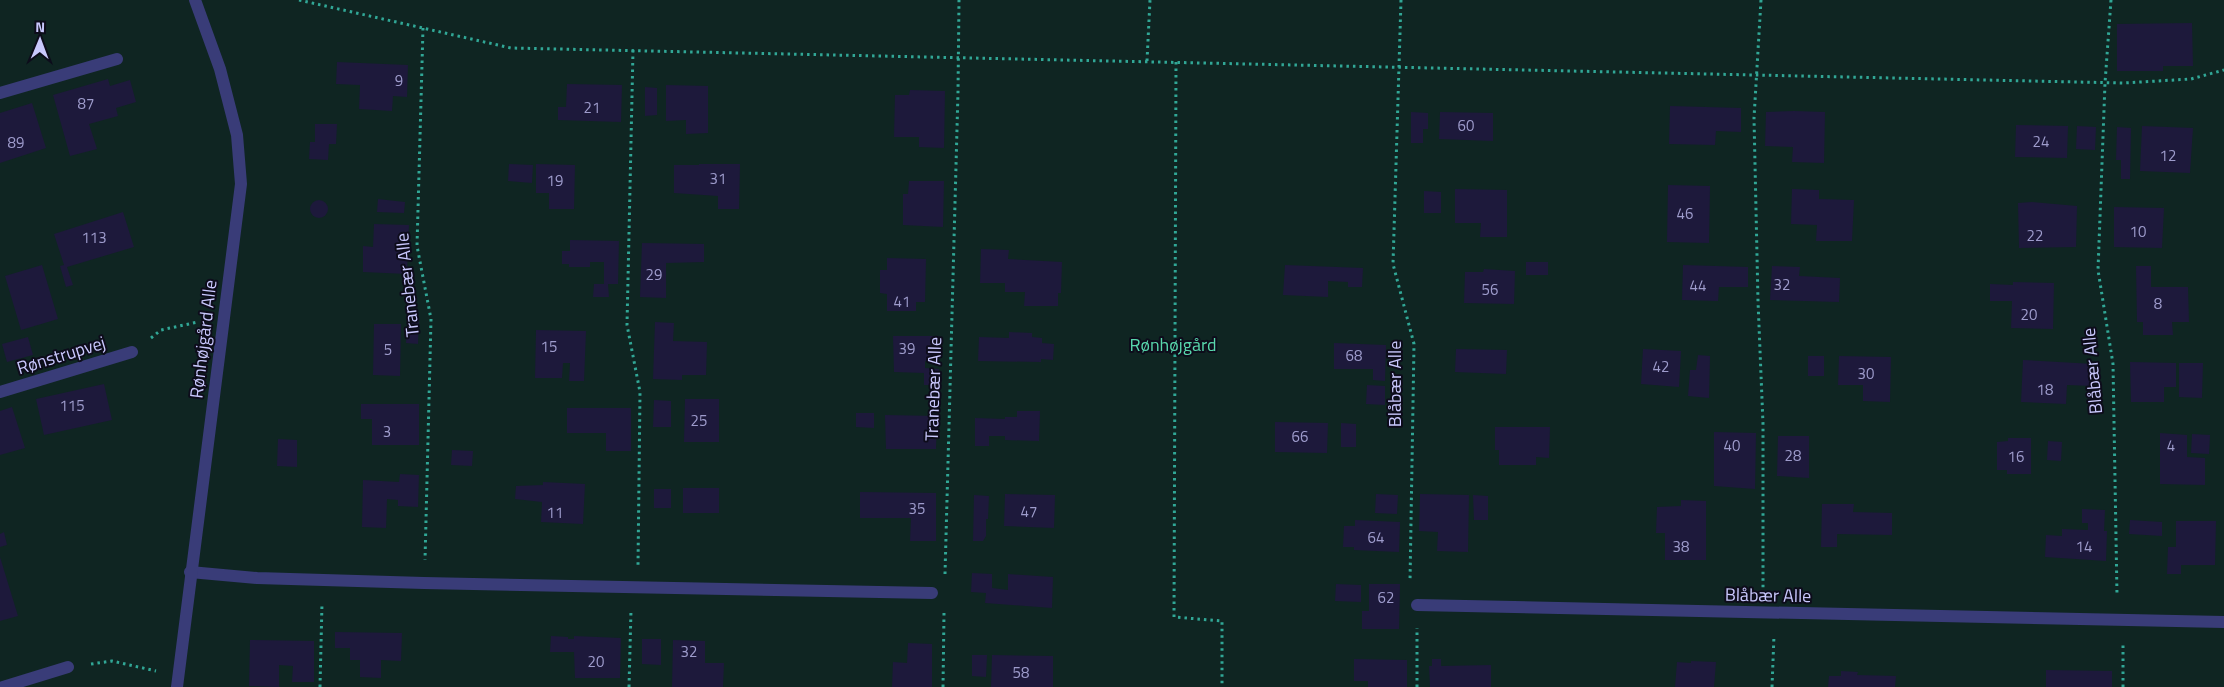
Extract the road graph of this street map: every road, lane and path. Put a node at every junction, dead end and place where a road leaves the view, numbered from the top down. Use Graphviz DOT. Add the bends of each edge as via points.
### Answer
graph roads {
  1 [pos="195,0"];
  2 [pos="299,0"];
  3 [pos="958,0"];
  4 [pos="1150,0"];
  5 [pos="1401,0"];
  6 [pos="1761,0"];
  7 [pos="2112,0"];
  8 [pos="423,28"];
  9 [pos="633,50"];
  10 [pos="958,57"];
  11 [pos="116,59"];
  12 [pos="1147,61"];
  13 [pos="1176,62"];
  14 [pos="1400,67"];
  15 [pos="2224,70"];
  16 [pos="1758,75"];
  17 [pos="2104,83"];
  18 [pos="0,93"];
  19 [pos="223,316"];
  20 [pos="132,352"];
  21 [pos="0,392"];
  22 [pos="190,572"];
  23 [pos="323,580"];
  24 [pos="424,584"];
  25 [pos="945,584"];
  26 [pos="635,588"];
  27 [pos="932,594"];
  28 [pos="1417,605"];
  29 [pos="944,612"];
  30 [pos="1769,612"];
  31 [pos="2120,621"];
  32 [pos="2224,622"];
  33 [pos="68,667"];
  34 [pos="178,681"];
  35 [pos="3,687"];
  36 [pos="320,687"];
  37 [pos="629,687"];
  38 [pos="943,687"];
  39 [pos="1222,687"];
  40 [pos="1417,687"];
  41 [pos="1772,687"];
  42 [pos="2123,687"];
  1 -- 19 [label="street, Rønhøjgård Alle" via="220,69 238,145 241,184"];
  2 -- 8 [label="path"];
  3 -- 10 [label="path, Tranebær Alle"];
  4 -- 12 [label="path"];
  5 -- 14 [label="path, Blåbær Alle"];
  6 -- 16 [label="path"];
  7 -- 17 [label="path, Blåbær Alle"];
  8 -- 9 [label="path" via="511,48"];
  8 -- 24 [label="path, Tranebær Alle" via="417,246 431,319"];
  9 -- 10 [label="path"];
  9 -- 26 [label="path" via="627,325 640,392"];
  10 -- 12 [label="path"];
  10 -- 25 [label="path, Tranebær Alle"];
  11 -- 18 [label="street"];
  12 -- 13 [label="path"];
  13 -- 14 [label="path"];
  13 -- 39 [label="path" via="1174,617 1222,621"];
  14 -- 16 [label="path"];
  14 -- 28 [label="path, Blåbær Alle" via="1393,264 1414,344 1408,578"];
  15 -- 17 [label="path" via="2191,79"];
  16 -- 17 [label="path"];
  16 -- 30 [label="path" via="1754,118"];
  17 -- 31 [label="path, Blåbær Alle" via="2098,270 2113,364"];
  19 -- 20 [label="path" via="161,330"];
  19 -- 22 [label="street, Rønhøjgård Alle"];
  20 -- 21 [label="street, Rønstrupvej"];
  22 -- 23 [label="street"];
  22 -- 34 [label="street, Rønhøjgård Alle"];
  23 -- 24 [label="street"];
  23 -- 36 [label="path"];
  24 -- 26 [label="street"];
  26 -- 27 [label="street"];
  26 -- 37 [label="path"];
  28 -- 30 [label="street, Blåbær Alle"];
  28 -- 40 [label="path, Blåbær Alle"];
  29 -- 38 [label="path"];
  30 -- 31 [label="street, Blåbær Alle"];
  30 -- 41 [label="path"];
  31 -- 32 [label="street, Blåbær Alle"];
  31 -- 42 [label="path, Blåbær Alle"];
  33 -- 34 [label="path" via="112,661"];
  33 -- 35 [label="street"];
}
